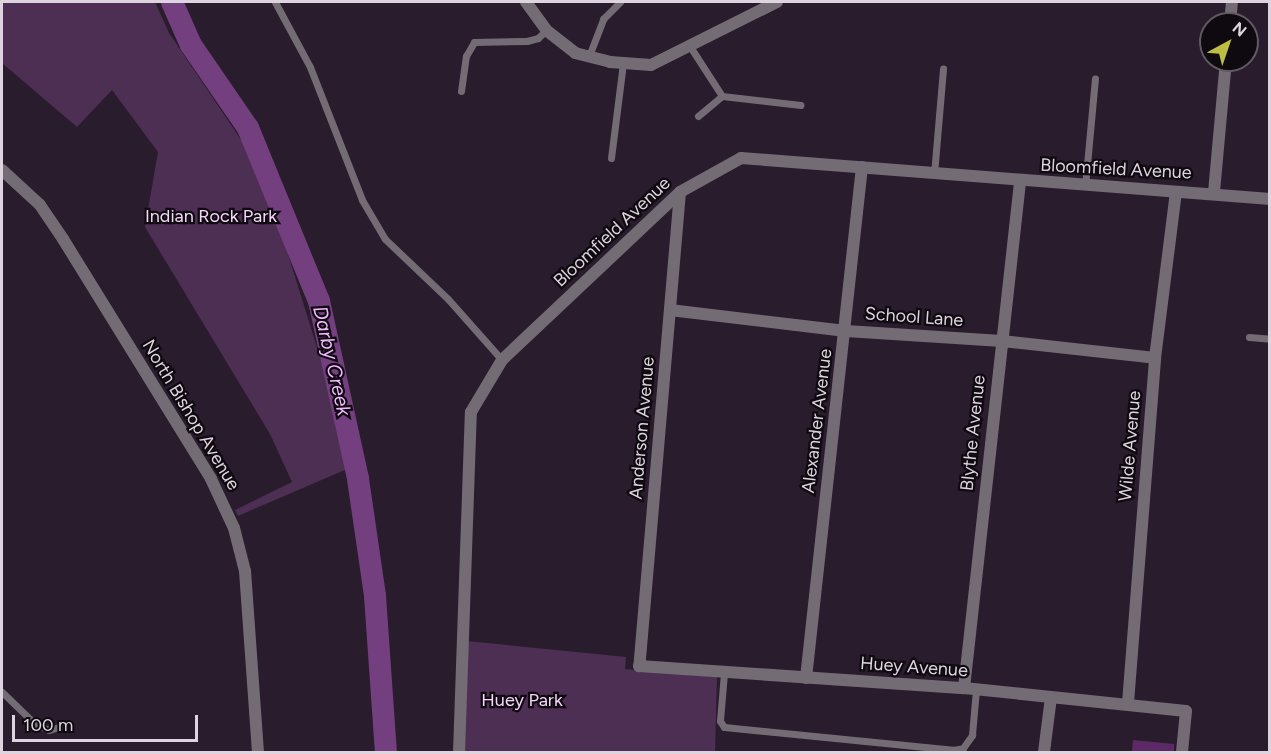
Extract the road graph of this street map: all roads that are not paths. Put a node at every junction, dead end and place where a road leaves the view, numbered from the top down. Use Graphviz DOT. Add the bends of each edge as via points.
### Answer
graph roads {
  1 [pos="275,2"];
  2 [pos="526,2"];
  3 [pos="620,2"];
  4 [pos="777,2"];
  5 [pos="546,30"];
  6 [pos="691,48"];
  7 [pos="589,57"];
  8 [pos="623,63"];
  9 [pos="943,68"];
  10 [pos="1225,72"];
  11 [pos="1095,78"];
  12 [pos="461,91"];
  13 [pos="722,96"];
  14 [pos="800,105"];
  15 [pos="698,116"];
  16 [pos="611,158"];
  17 [pos="862,167"];
  18 [pos="2,170"];
  19 [pos="934,174"];
  20 [pos="1020,182"];
  21 [pos="1085,186"];
  22 [pos="680,192"];
  23 [pos="1176,192"];
  24 [pos="1214,192"];
  25 [pos="1269,199"];
  26 [pos="670,310"];
  27 [pos="846,331"];
  28 [pos="1249,337"];
  29 [pos="1269,339"];
  30 [pos="1002,341"];
  31 [pos="1155,358"];
  32 [pos="502,360"];
  33 [pos="639,666"];
  34 [pos="724,673"];
  35 [pos="806,678"];
  36 [pos="970,689"];
  37 [pos="2,692"];
  38 [pos="1051,697"];
  39 [pos="1128,703"];
  40 [pos="59,727"];
  41 [pos="258,753"];
  42 [pos="459,753"];
  43 [pos="1044,753"];
  44 [pos="1182,753"];
  1 -- 32 [label="lane" via="310,67 362,200 385,239 448,299"];
  2 -- 5 [label="street"];
  3 -- 7 [label="lane" via="603,20"];
  4 -- 6 [label="street"];
  5 -- 7 [label="street" via="575,53"];
  5 -- 12 [label="lane" via="527,41 474,42 466,56"];
  6 -- 8 [label="street" via="651,64"];
  6 -- 13 [label="lane"];
  7 -- 8 [label="street"];
  8 -- 16 [label="lane"];
  9 -- 19 [label="lane"];
  10 -- 24 [label="street"];
  11 -- 21 [label="lane"];
  13 -- 14 [label="lane"];
  13 -- 15 [label="lane"];
  17 -- 19 [label="street, Bloomfield Avenue"];
  17 -- 22 [label="street, Bloomfield Avenue" via="741,158"];
  17 -- 27 [label="street, Alexander Avenue"];
  18 -- 41 [label="street, North Bishop Avenue" via="40,205 63,239 211,479 234,528 245,571"];
  19 -- 20 [label="street, Bloomfield Avenue"];
  20 -- 21 [label="street, Bloomfield Avenue"];
  20 -- 30 [label="street, Blythe Avenue"];
  21 -- 23 [label="street, Bloomfield Avenue"];
  22 -- 26 [label="street, Anderson Avenue"];
  22 -- 32 [label="street, Bloomfield Avenue"];
  23 -- 24 [label="street, Bloomfield Avenue"];
  23 -- 31 [label="street, Wilde Avenue"];
  24 -- 25 [label="street, Bloomfield Avenue"];
  26 -- 27 [label="street, School Lane"];
  26 -- 33 [label="street, Anderson Avenue"];
  27 -- 30 [label="street, School Lane"];
  27 -- 35 [label="street, Alexander Avenue"];
  28 -- 29 [label="lane"];
  30 -- 31 [label="street, School Lane"];
  30 -- 36 [label="street, Blythe Avenue"];
  31 -- 39 [label="street, Wilde Avenue"];
  32 -- 42 [label="street, Bloomfield Avenue" via="471,412"];
  33 -- 34 [label="street, Huey Avenue"];
  34 -- 35 [label="street, Huey Avenue"];
  34 -- 36 [label="lane" via="720,722 724,727 953,750 963,748 972,735"];
  35 -- 36 [label="street, Huey Avenue"];
  36 -- 38 [label="street, Huey Avenue"];
  37 -- 40 [label="lane" via="35,724 49,730"];
  38 -- 39 [label="street, Huey Avenue"];
  38 -- 43 [label="street"];
  39 -- 44 [label="street, Huey Avenue" via="1186,711"];
}
